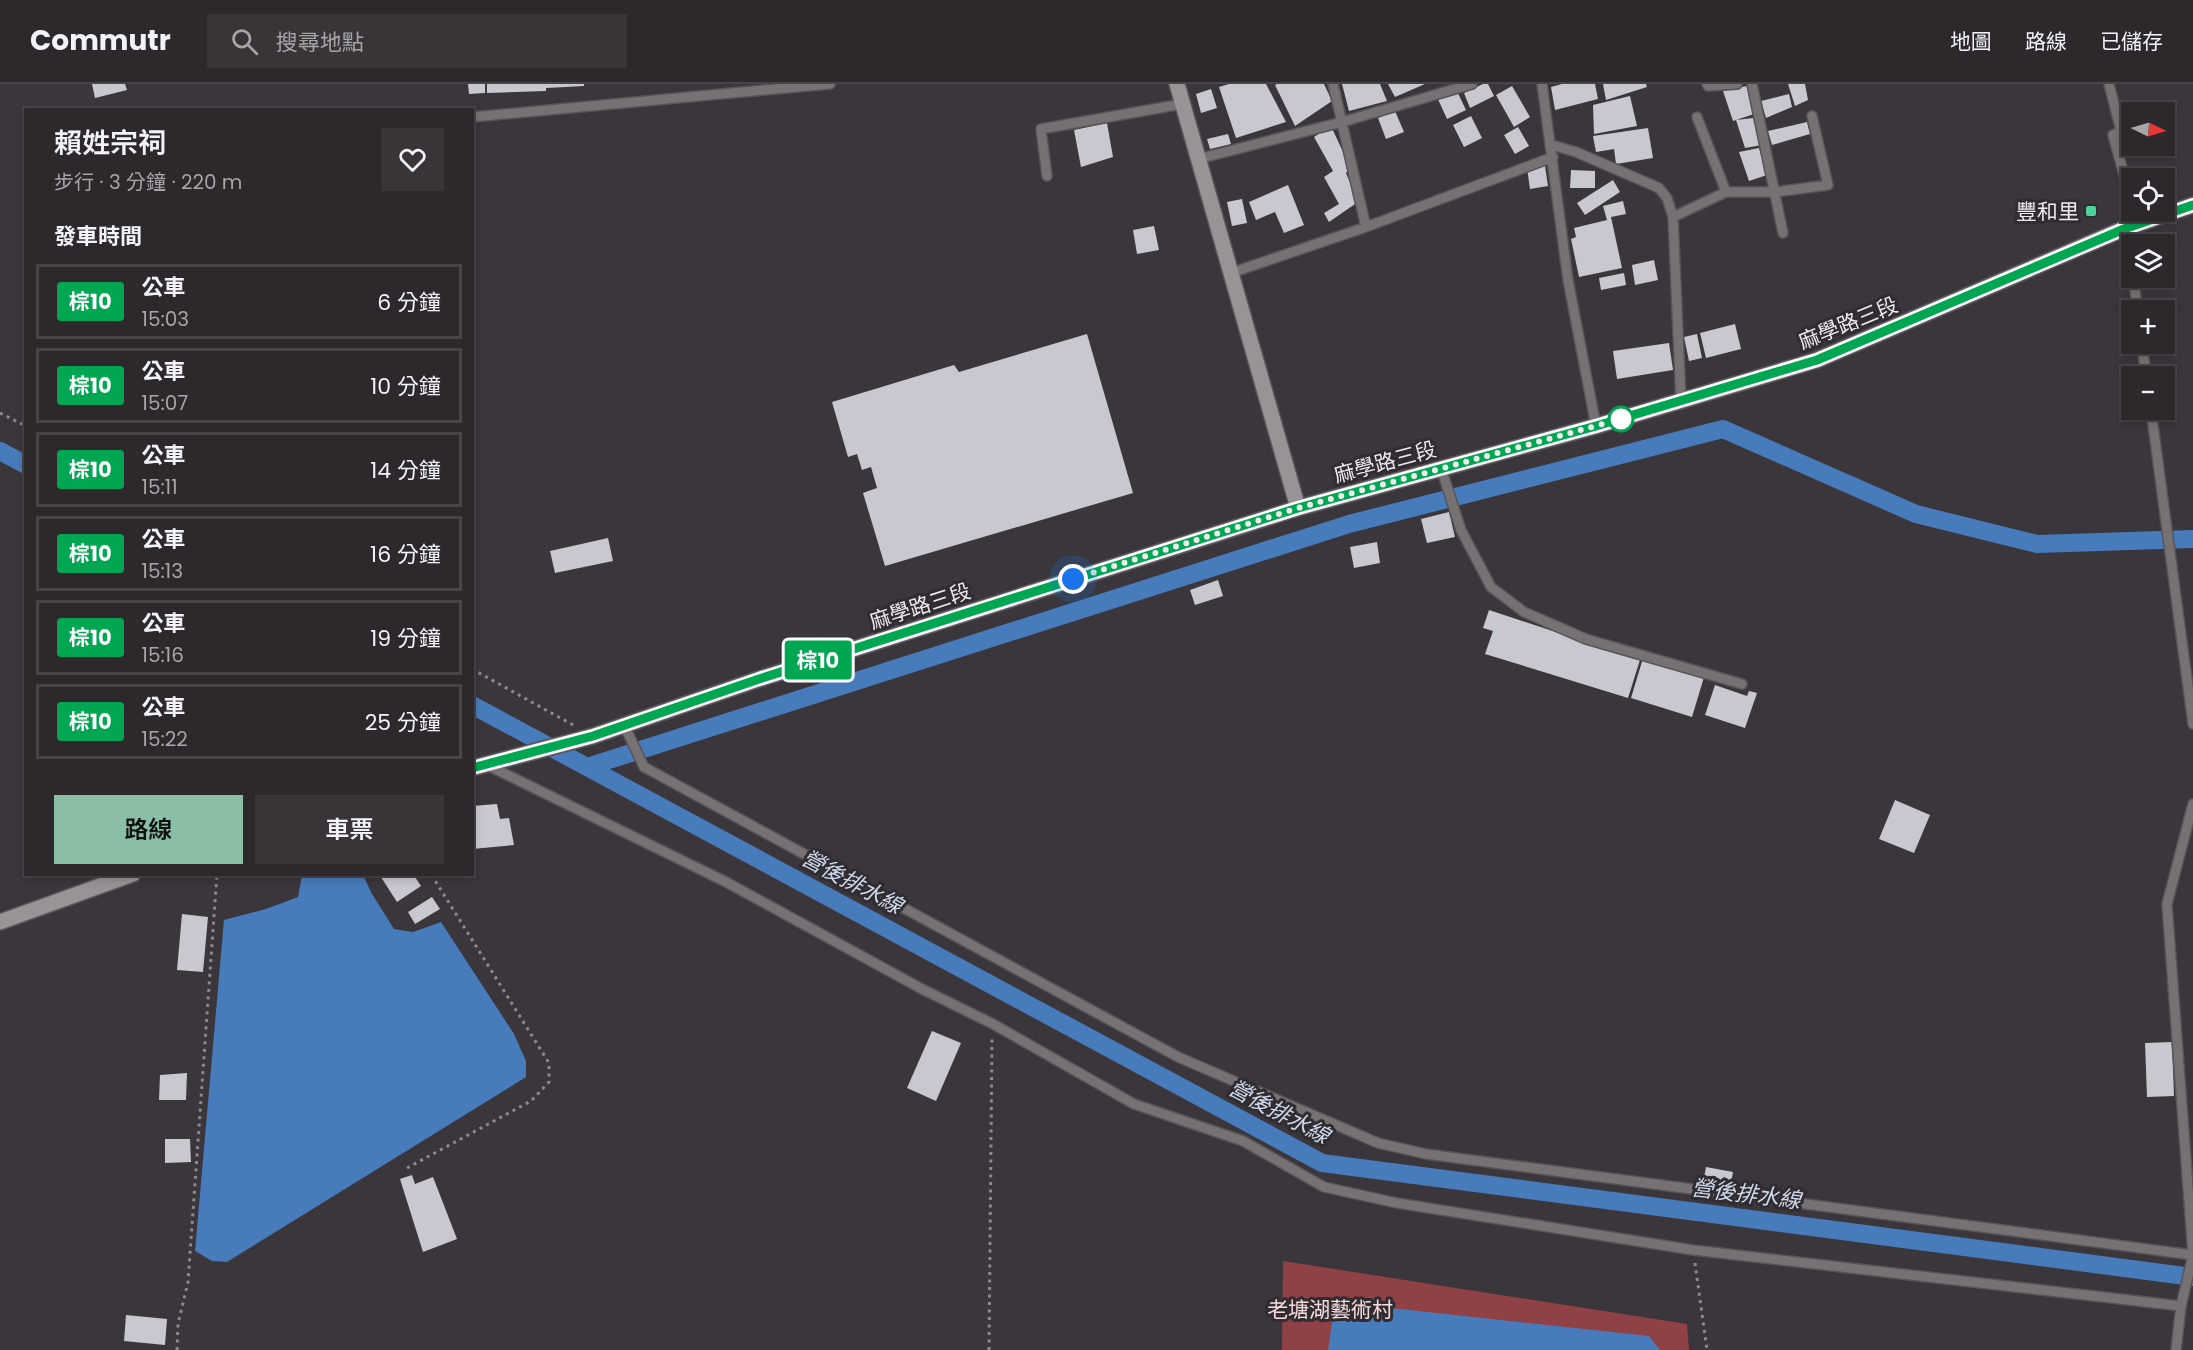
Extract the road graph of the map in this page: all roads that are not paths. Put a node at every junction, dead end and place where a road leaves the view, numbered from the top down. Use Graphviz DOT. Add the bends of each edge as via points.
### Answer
graph roads {
  1 [pos="830,84"];
  2 [pos="1177,84"];
  3 [pos="1333,84"];
  4 [pos="1472,84"];
  5 [pos="1542,84"];
  6 [pos="1707,84"];
  7 [pos="1737,84"];
  8 [pos="1752,84"];
  9 [pos="2109,84"];
  10 [pos="1182,104"];
  11 [pos="1812,116"];
  12 [pos="474,117"];
  13 [pos="1697,117"];
  14 [pos="1342,122"];
  15 [pos="1551,145"];
  16 [pos="1553,157"];
  17 [pos="1198,159"];
  18 [pos="2122,168"];
  19 [pos="1047,177"];
  20 [pos="1726,192"];
  21 [pos="1775,192"];
  22 [pos="2193,205"];
  23 [pos="2175,210"];
  24 [pos="1673,217"];
  25 [pos="2131,222"];
  26 [pos="1366,227"];
  27 [pos="1783,233"];
  28 [pos="1231,273"];
  29 [pos="1681,402"];
  30 [pos="2152,420"];
  31 [pos="1596,426"];
  32 [pos="1441,468"];
  33 [pos="1298,508"];
  34 [pos="1742,684"];
  35 [pos="2193,724"];
  36 [pos="624,725"];
  37 [pos="480,767"];
  38 [pos="2193,804"];
  39 [pos="126,876"];
  40 [pos="0,922"];
  41 [pos="2193,1256"];
  42 [pos="2181,1306"];
  43 [pos="2176,1350"];
  1 -- 12 [label="lane"];
  2 -- 10 [label="main road"];
  3 -- 14 [label="lane"];
  4 -- 14 [label="lane"];
  5 -- 15 [label="lane"];
  6 -- 7 [label="lane"];
  8 -- 21 [label="lane"];
  9 -- 18 [label="lane" via="2121,131 2113,135"];
  10 -- 17 [label="main road"];
  10 -- 19 [label="lane" via="1041,129"];
  11 -- 21 [label="lane" via="1828,185"];
  13 -- 20 [label="lane"];
  14 -- 17 [label="lane"];
  14 -- 26 [label="lane"];
  15 -- 16 [label="lane"];
  15 -- 24 [label="lane" via="1659,188"];
  16 -- 26 [label="lane"];
  16 -- 31 [label="lane" via="1568,280"];
  17 -- 28 [label="main road"];
  20 -- 21 [label="lane"];
  20 -- 24 [label="lane"];
  21 -- 27 [label="lane"];
  22 -- 23 [label="main road, 麻學路三段"];
  24 -- 29 [label="lane"];
  25 -- 29 [label="main road, 麻學路三段" via="1817,360"];
  26 -- 28 [label="lane"];
  28 -- 33 [label="main road"];
  29 -- 31 [label="main road, 麻學路三段"];
  30 -- 35 [label="lane"];
  31 -- 32 [label="main road, 麻學路三段"];
  32 -- 33 [label="main road, 麻學路三段"];
  32 -- 34 [label="lane" via="1461,530 1491,587 1524,612 1586,639"];
  33 -- 36 [label="main road, 麻學路三段"];
  36 -- 37 [label="main road, 麻學路三段"];
  36 -- 41 [label="lane" via="644,767 1178,1057 1378,1143 1426,1154"];
  37 -- 42 [label="lane" via="726,882 1134,1104 1243,1141 1324,1187 1397,1203 1693,1250"];
  38 -- 41 [label="lane" via="2167,904"];
  39 -- 40 [label="main road"];
  41 -- 42 [label="lane"];
  42 -- 43 [label="lane"];
}
